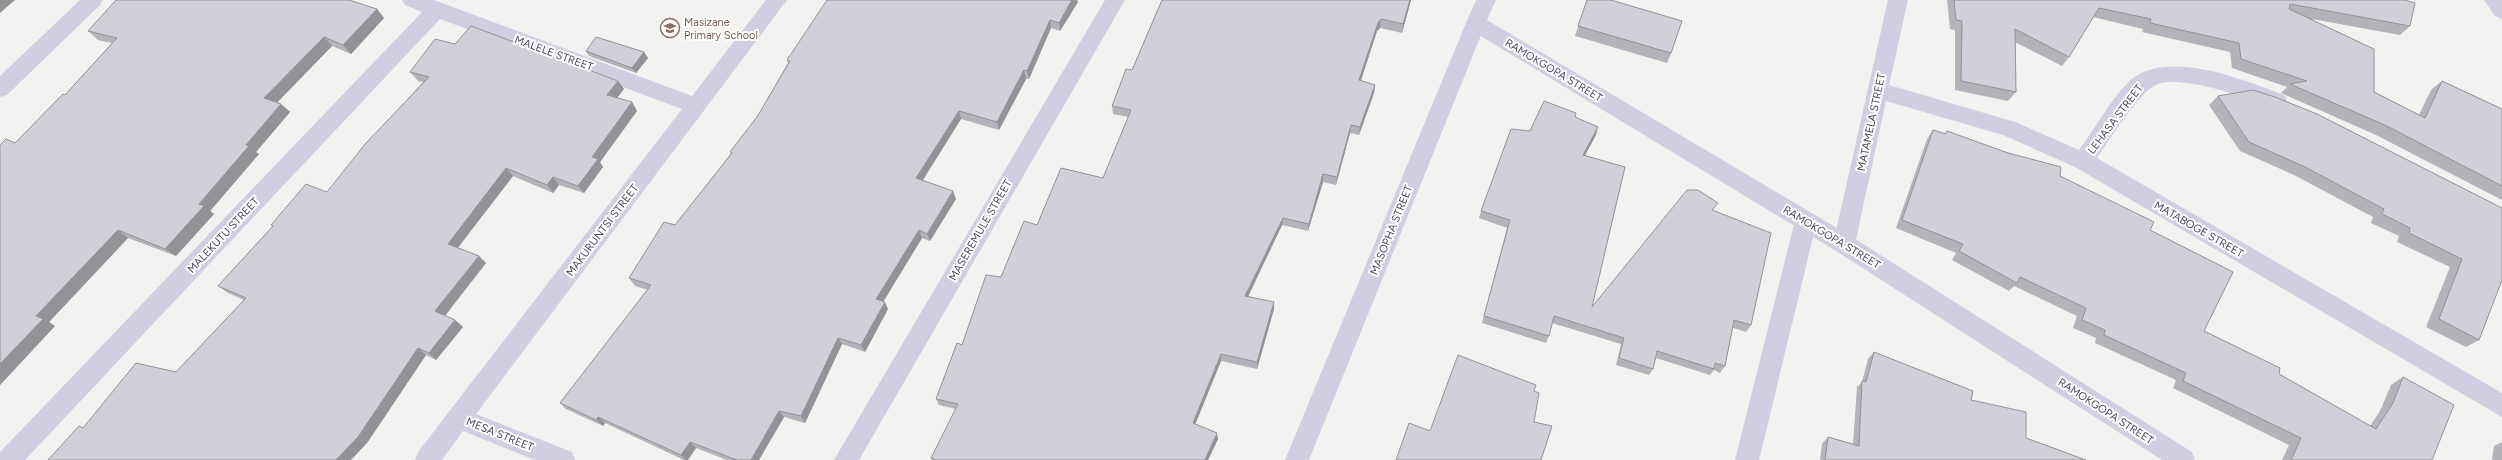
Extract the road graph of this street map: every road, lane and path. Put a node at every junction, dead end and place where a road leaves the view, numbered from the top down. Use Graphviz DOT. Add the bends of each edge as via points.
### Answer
graph roads {
  1 [pos="93,0"];
  2 [pos="412,0"];
  3 [pos="777,0"];
  4 [pos="1115,0"];
  5 [pos="1486,0"];
  6 [pos="1898,0"];
  7 [pos="2494,0"];
  8 [pos="437,9"];
  9 [pos="2502,10"];
  10 [pos="1476,23"];
  11 [pos="0,89"];
  12 [pos="1878,90"];
  13 [pos="697,106"];
  14 [pos="2293,107"];
  15 [pos="2083,161"];
  16 [pos="1806,221"];
  17 [pos="1844,244"];
  18 [pos="2502,406"];
  19 [pos="459,418"];
  20 [pos="10,460"];
  21 [pos="427,460"];
  22 [pos="563,460"];
  23 [pos="846,460"];
  24 [pos="1297,460"];
  25 [pos="1747,460"];
  26 [pos="2183,460"];
  1 -- 11 [label="street"];
  2 -- 8 [label="street, MALELE STREET"];
  3 -- 13 [label="street, MAKURUNTSI STREET"];
  4 -- 23 [label="street, MASEREMULE STREET"];
  5 -- 10 [label="street, MASOPHA STREET"];
  6 -- 12 [label="street, MATAMELA STREET"];
  7 -- 9 [label="street"];
  8 -- 13 [label="street, MALELE STREET"];
  8 -- 20 [label="street, MALEKUTU STREET"];
  10 -- 16 [label="street, RAMOKGOPA STREET"];
  10 -- 24 [label="street, MASOPHA STREET"];
  12 -- 15 [label="street, MATABOGE STREET" via="2008,128"];
  12 -- 17 [label="street, MATAMELA STREET"];
  13 -- 19 [label="street, MAKURUNTSI STREET"];
  14 -- 15 [label="street, LEHASA STREET" via="2222,83 2185,76 2159,75 2146,79 2135,89"];
  15 -- 18 [label="street, MATABOGE STREET"];
  16 -- 17 [label="street, RAMOKGOPA STREET"];
  16 -- 25 [label="street"];
  17 -- 26 [label="street, RAMOKGOPA STREET"];
  19 -- 21 [label="street, MAKURUNTSI STREET"];
  19 -- 22 [label="street, MESA STREET"];
}
